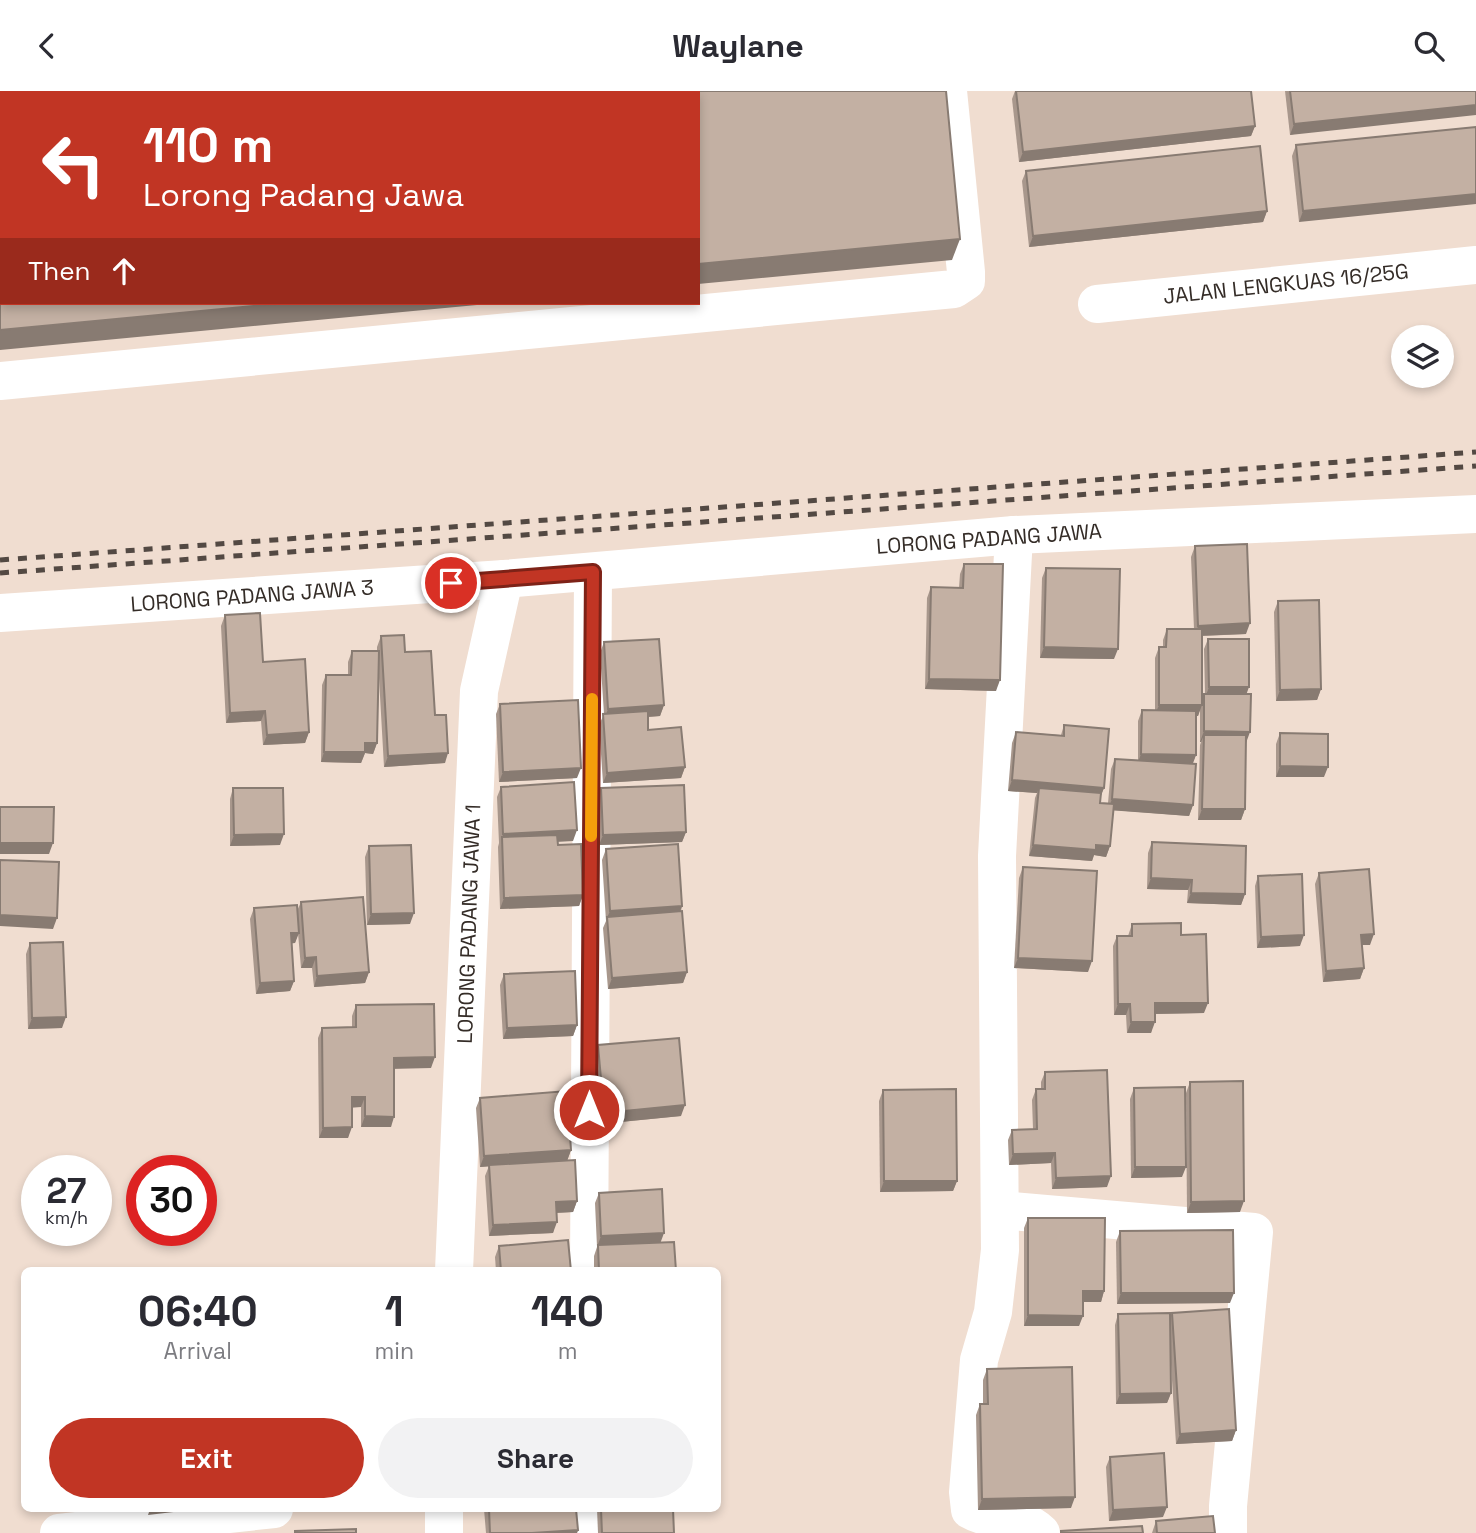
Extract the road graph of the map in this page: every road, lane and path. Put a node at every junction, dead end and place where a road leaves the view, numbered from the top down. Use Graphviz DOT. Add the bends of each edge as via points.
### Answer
graph roads {
  1 [pos="948,91"];
  2 [pos="1476,265"];
  3 [pos="1097,304"];
  4 [pos="0,381"];
  5 [pos="1476,514"];
  6 [pos="1014,535"];
  7 [pos="593,572"];
  8 [pos="504,579"];
  9 [pos="0,613"];
  10 [pos="1001,1210"];
  11 [pos="454,1267"];
  12 [pos="590,1267"];
  13 [pos="247,1512"];
  14 [pos="444,1512"];
  15 [pos="591,1512"];
  16 [pos="59,1533"];
  17 [pos="444,1533"];
  18 [pos="591,1533"];
  19 [pos="1041,1533"];
  20 [pos="1228,1533"];
  1 -- 4 [label="street" via="967,272 966,281 954,289"];
  2 -- 3 [label="street, JALAN LENGKUAS 16/25G"];
  5 -- 6 [label="street, LORONG PADANG JAWA"];
  6 -- 7 [label="street, LORONG PADANG JAWA"];
  6 -- 10 [label="street" via="997,856"];
  7 -- 8 [label="street, LORONG PADANG JAWA"];
  7 -- 12 [label="street"];
  8 -- 9 [label="street, LORONG PADANG JAWA 3"];
  8 -- 11 [label="street, LORONG PADANG JAWA 1" via="479,691"];
  10 -- 19 [label="street" via="997,1287 979,1360 970,1510 1027,1523"];
  10 -- 20 [label="street" via="1255,1231"];
  13 -- 16 [label="street"];
  14 -- 17 [label="street"];
  15 -- 18 [label="street"];
}
